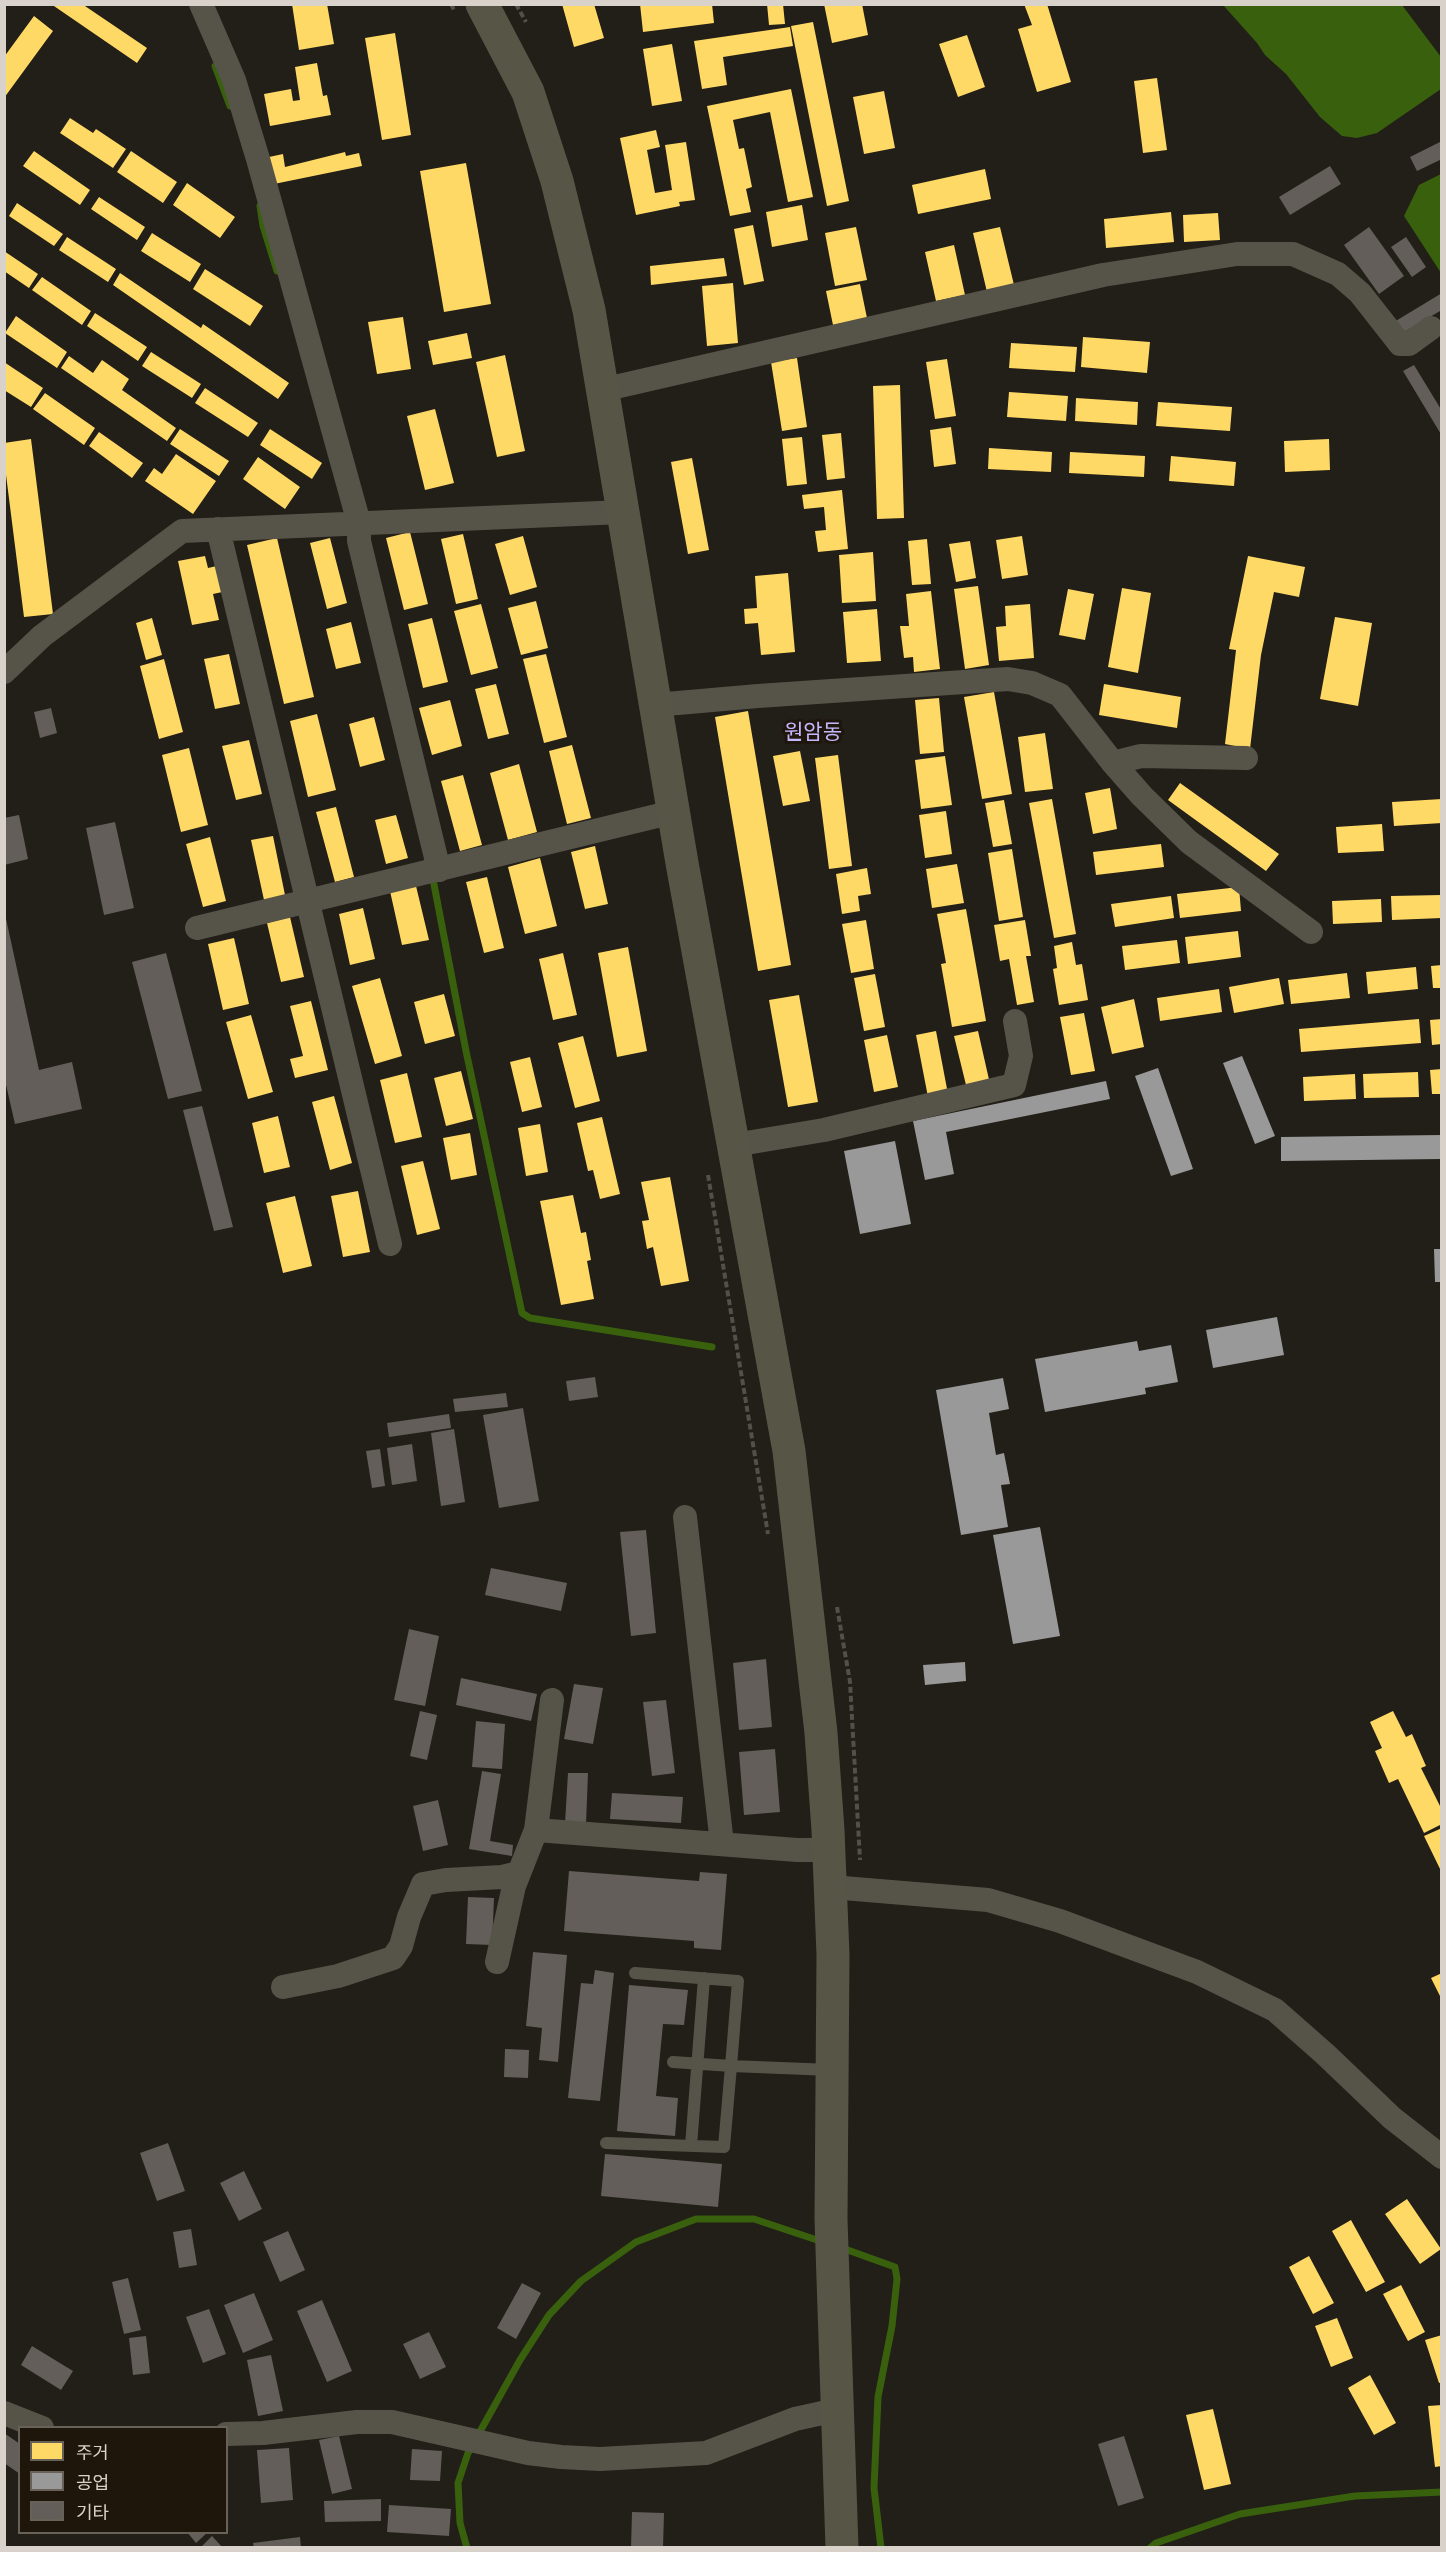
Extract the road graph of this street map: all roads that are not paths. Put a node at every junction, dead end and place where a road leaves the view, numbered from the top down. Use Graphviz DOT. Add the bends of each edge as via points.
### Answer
graph roads {
  1 [pos="201,4"];
  2 [pos="469,10"];
  3 [pos="1431,328"];
  4 [pos="602,390"];
  5 [pos="623,512"];
  6 [pos="359,523"];
  7 [pos="218,529"];
  8 [pos="4,672"];
  9 [pos="655,705"];
  10 [pos="1246,758"];
  11 [pos="1113,763"];
  12 [pos="673,812"];
  13 [pos="439,870"];
  14 [pos="308,902"];
  15 [pos="197,928"];
  16 [pos="1311,932"];
  17 [pos="1015,1021"];
  18 [pos="734,1145"];
  19 [pos="390,1244"];
  20 [pos="685,1517"];
  21 [pos="552,1700"];
  22 [pos="536,1830"];
  23 [pos="722,1844"];
  24 [pos="829,1850"];
  25 [pos="519,1873"];
  26 [pos="831,1887"];
  27 [pos="497,1962"];
  28 [pos="635,1973"];
  29 [pos="704,1978"];
  30 [pos="283,1987"];
  31 [pos="673,2062"];
  32 [pos="697,2063"];
  33 [pos="731,2066"];
  34 [pos="832,2071"];
  35 [pos="606,2143"];
  36 [pos="691,2146"];
  37 [pos="1442,2157"];
  38 [pos="836,2410"];
  39 [pos="4,2413"];
  40 [pos="39,2426"];
  41 [pos="228,2434"];
  42 [pos="842,2547"];
  1 -- 6 [label="street" via="234,80"];
  2 -- 4 [label="main road" via="528,92 557,181 589,310"];
  3 -- 4 [label="street" via="1409,344 1400,344 1360,292 1338,274 1293,254 1237,254 1103,275"];
  4 -- 5 [label="main road"];
  5 -- 6 [label="street"];
  5 -- 9 [label="main road"];
  6 -- 7 [label="street"];
  6 -- 13 [label="street" via="359,541"];
  7 -- 8 [label="street" via="182,531 42,636"];
  7 -- 14 [label="street"];
  9 -- 11 [label="street" via="1008,679 1032,683 1060,695"];
  9 -- 12 [label="main road"];
  10 -- 11 [label="street" via="1141,756"];
  11 -- 16 [label="street" via="1189,842"];
  12 -- 13 [label="street"];
  12 -- 18 [label="main road"];
  13 -- 14 [label="street"];
  14 -- 15 [label="street"];
  14 -- 19 [label="street"];
  17 -- 18 [label="street" via="1021,1056 1014,1085 824,1131"];
  18 -- 24 [label="main road" via="789,1451 821,1733"];
  20 -- 23 [label="street"];
  21 -- 22 [label="street"];
  22 -- 23 [label="street"];
  22 -- 25 [label="street"];
  23 -- 24 [label="street"];
  24 -- 26 [label="main road"];
  25 -- 27 [label="street"];
  25 -- 30 [label="street" via="423,1884 393,1958 359,1971"];
  26 -- 34 [label="main road"];
  26 -- 37 [label="street" via="988,1900 1060,1921 1197,1972 1275,2010 1392,2118"];
  28 -- 29 [label="lane"];
  29 -- 32 [label="lane"];
  29 -- 33 [label="lane" via="738,1981"];
  31 -- 32 [label="lane"];
  32 -- 33 [label="lane"];
  32 -- 36 [label="lane"];
  33 -- 34 [label="lane"];
  33 -- 36 [label="lane" via="724,2147"];
  34 -- 38 [label="main road"];
  35 -- 36 [label="lane"];
  38 -- 41 [label="street" via="795,2419 706,2452 600,2459 528,2453 392,2422"];
  38 -- 42 [label="main road"];
  39 -- 40 [label="street"];
}
